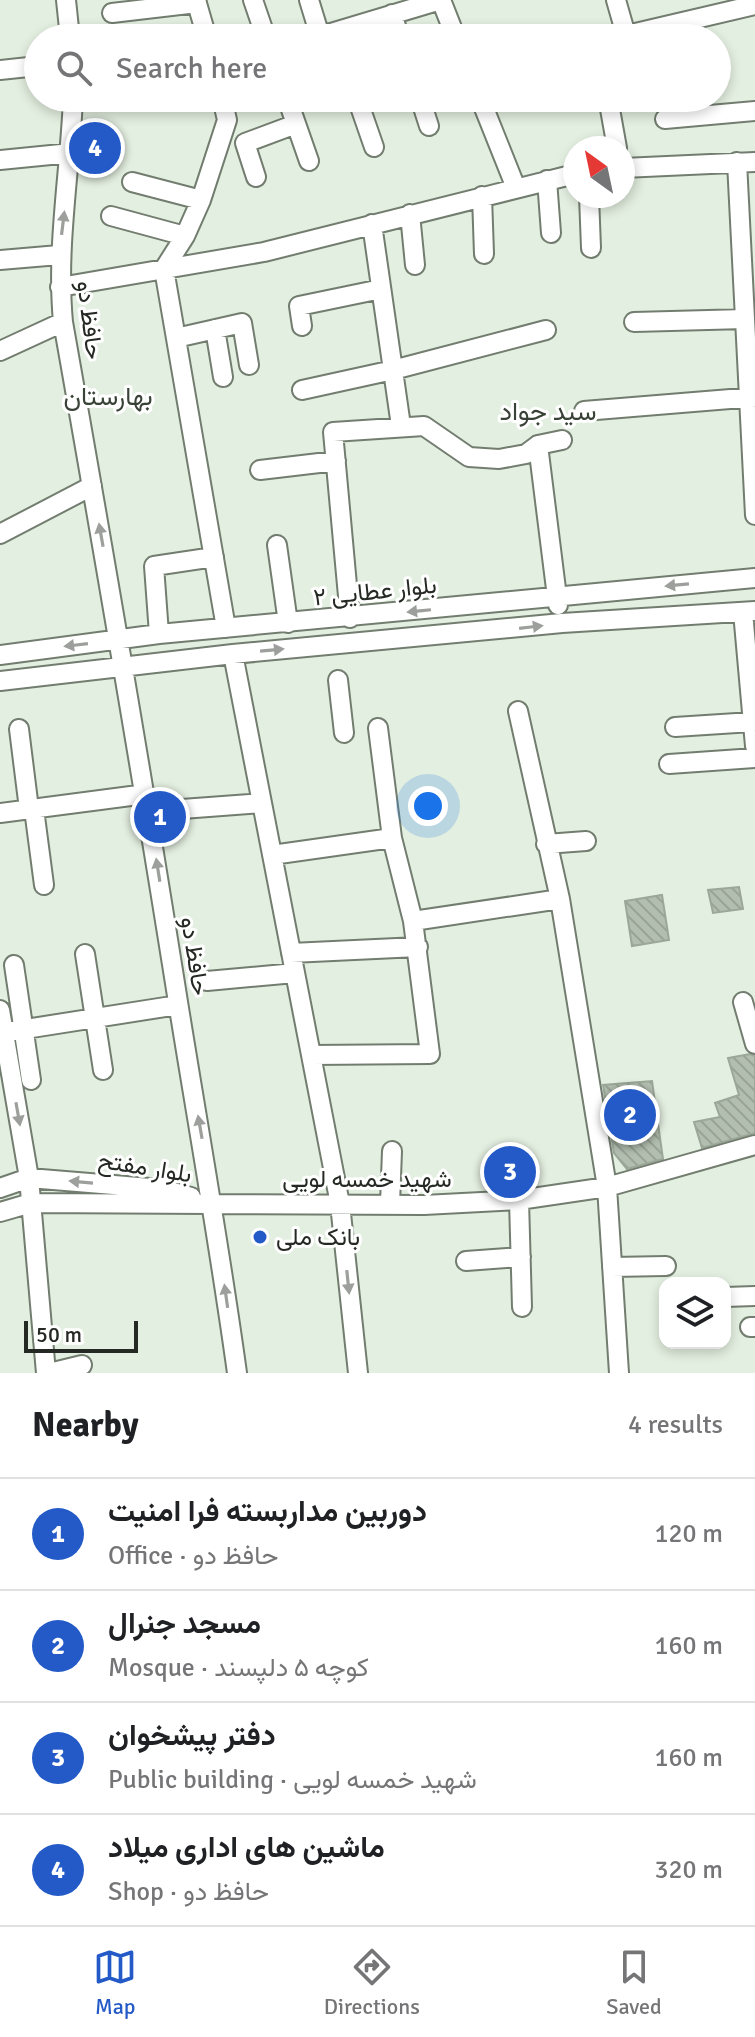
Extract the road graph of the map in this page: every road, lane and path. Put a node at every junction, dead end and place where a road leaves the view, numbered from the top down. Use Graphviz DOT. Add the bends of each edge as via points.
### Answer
graph roads {
  1 [pos="66,0"];
  2 [pos="253,0"];
  3 [pos="309,0"];
  4 [pos="372,0"];
  5 [pos="441,0"];
  6 [pos="616,0"];
  7 [pos="196,1"];
  8 [pos="755,5"];
  9 [pos="722,6"];
  10 [pos="112,13"];
  11 [pos="385,16"];
  12 [pos="69,24"];
  13 [pos="203,24"];
  14 [pos="261,24"];
  15 [pos="320,24"];
  16 [pos="361,24"];
  17 [pos="390,24"];
  18 [pos="450,24"];
  19 [pos="619,24"];
  20 [pos="663,24"];
  21 [pos="24,67"];
  22 [pos="0,70"];
  23 [pos="755,111"];
  24 [pos="72,112"];
  25 [pos="225,112"];
  26 [pos="292,112"];
  27 [pos="362,112"];
  28 [pos="424,112"];
  29 [pos="486,112"];
  30 [pos="611,112"];
  31 [pos="665,119"];
  32 [pos="296,124"];
  33 [pos="429,126"];
  34 [pos="615,136"];
  35 [pos="374,147"];
  36 [pos="71,153"];
  37 [pos="0,160"];
  38 [pos="309,161"];
  39 [pos="746,162"];
  40 [pos="635,167"];
  41 [pos="256,177"];
  42 [pos="563,177"];
  43 [pos="547,180"];
  44 [pos="132,182"];
  45 [pos="516,188"];
  46 [pos="482,196"];
  47 [pos="201,200"];
  48 [pos="589,208"];
  49 [pos="747,208"];
  50 [pos="410,214"];
  51 [pos="111,216"];
  52 [pos="372,224"];
  53 [pos="551,233"];
  54 [pos="185,236"];
  55 [pos="591,248"];
  56 [pos="484,254"];
  57 [pos="59,255"];
  58 [pos="0,260"];
  59 [pos="415,265"];
  60 [pos="164,269"];
  61 [pos="60,287"];
  62 [pos="381,289"];
  63 [pos="745,319"];
  64 [pos="63,322"];
  65 [pos="634,322"];
  66 [pos="302,326"];
  67 [pos="215,329"];
  68 [pos="546,330"];
  69 [pos="176,338"];
  70 [pos="0,351"];
  71 [pos="249,365"];
  72 [pos="393,370"];
  73 [pos="223,377"];
  74 [pos="302,390"];
  75 [pos="752,397"];
  76 [pos="584,411"];
  77 [pos="401,426"];
  78 [pos="562,440"];
  79 [pos="538,445"];
  80 [pos="336,461"];
  81 [pos="754,469"];
  82 [pos="260,470"];
  83 [pos="92,486"];
  84 [pos="755,515"];
  85 [pos="0,534"];
  86 [pos="277,545"];
  87 [pos="214,557"];
  88 [pos="755,578"];
  89 [pos="556,595"];
  90 [pos="749,611"];
  91 [pos="350,618"];
  92 [pos="288,623"];
  93 [pos="562,623"];
  94 [pos="226,628"];
  95 [pos="167,634"];
  96 [pos="120,640"];
  97 [pos="751,653"];
  98 [pos="233,654"];
  99 [pos="0,655"];
  100 [pos="168,662"];
  101 [pos="124,668"];
  102 [pos="338,680"];
  103 [pos="0,681"];
  104 [pos="129,702"];
  105 [pos="518,711"];
  106 [pos="752,722"];
  107 [pos="675,727"];
  108 [pos="378,728"];
  109 [pos="19,729"];
  110 [pos="344,733"];
  111 [pos="755,746"];
  112 [pos="755,758"];
  113 [pos="669,764"];
  114 [pos="146,794"];
  115 [pos="262,803"];
  116 [pos="31,809"];
  117 [pos="182,809"];
  118 [pos="0,813"];
  119 [pos="392,838"];
  120 [pos="586,841"];
  121 [pos="546,844"];
  122 [pos="272,855"];
  123 [pos="44,885"];
  124 [pos="560,899"];
  125 [pos="413,921"];
  126 [pos="418,947"];
  127 [pos="291,953"];
  128 [pos="85,954"];
  129 [pos="14,965"];
  130 [pos="295,973"];
  131 [pos="207,981"];
  132 [pos="743,1002"];
  133 [pos="178,1005"];
  134 [pos="0,1010"];
  135 [pos="94,1018"];
  136 [pos="23,1029"];
  137 [pos="2,1033"];
  138 [pos="755,1044"];
  139 [pos="311,1055"];
  140 [pos="103,1070"];
  141 [pos="31,1080"];
  142 [pos="755,1145"];
  143 [pos="392,1151"];
  144 [pos="29,1178"];
  145 [pos="607,1187"];
  146 [pos="0,1188"];
  147 [pos="519,1200"];
  148 [pos="31,1203"];
  149 [pos="213,1204"];
  150 [pos="340,1204"];
  151 [pos="390,1204"];
  152 [pos="0,1212"];
  153 [pos="521,1257"];
  154 [pos="466,1261"];
  155 [pos="666,1266"];
  156 [pos="612,1267"];
  157 [pos="755,1296"];
  158 [pos="731,1297"];
  159 [pos="522,1307"];
  160 [pos="82,1365"];
  161 [pos="47,1373"];
  162 [pos="237,1373"];
  163 [pos="358,1373"];
  164 [pos="619,1373"];
  1 -- 12 [label="street"];
  2 -- 14 [label="street"];
  3 -- 15 [label="street"];
  4 -- 11 [label="street"];
  5 -- 11 [label="street"];
  5 -- 18 [label="street"];
  6 -- 19 [label="street"];
  7 -- 10 [label="street"];
  7 -- 13 [label="street"];
  8 -- 9 [label="street"];
  9 -- 20 [label="street"];
  11 -- 16 [label="street"];
  11 -- 17 [label="street"];
  21 -- 22 [label="street"];
  23 -- 31 [label="street"];
  24 -- 36 [label="street, حافظ دو"];
  25 -- 47 [label="street"];
  26 -- 32 [label="street"];
  27 -- 35 [label="street"];
  28 -- 33 [label="street"];
  29 -- 45 [label="street"];
  30 -- 34 [label="street"];
  32 -- 38 [label="street"];
  32 -- 41 [label="street" via="245,143"];
  36 -- 37 [label="street"];
  57 -- 36 [label="street, حافظ دو, one-way"];
  39 -- 40 [label="street"];
  39 -- 49 [label="street"];
  42 -- 43 [label="street"];
  43 -- 45 [label="street"];
  43 -- 53 [label="street"];
  44 -- 47 [label="street"];
  45 -- 46 [label="street"];
  46 -- 50 [label="street"];
  46 -- 56 [label="street"];
  47 -- 54 [label="street"];
  48 -- 55 [label="street"];
  49 -- 63 [label="street"];
  50 -- 52 [label="street"];
  50 -- 59 [label="street"];
  51 -- 54 [label="street"];
  52 -- 60 [label="street" via="264,252"];
  52 -- 62 [label="street"];
  54 -- 60 [label="street"];
  57 -- 58 [label="street"];
  57 -- 61 [label="street, حافظ دو"];
  60 -- 61 [label="street"];
  60 -- 69 [label="street"];
  61 -- 64 [label="street, حافظ دو"];
  62 -- 66 [label="street" via="299,306"];
  62 -- 72 [label="street"];
  63 -- 65 [label="street"];
  63 -- 75 [label="street"];
  64 -- 70 [label="street"];
  64 -- 83 [label="street, حافظ دو"];
  67 -- 69 [label="street"];
  67 -- 71 [label="street" via="242,323"];
  67 -- 73 [label="street"];
  68 -- 72 [label="street"];
  69 -- 87 [label="street"];
  72 -- 74 [label="street"];
  72 -- 77 [label="street"];
  75 -- 76 [label="street"];
  75 -- 81 [label="street"];
  77 -- 79 [label="street" via="424,426 469,457 499,459 526,454"];
  77 -- 80 [label="street" via="333,432"];
  78 -- 79 [label="street"];
  79 -- 89 [label="street"];
  80 -- 82 [label="street"];
  80 -- 91 [label="street"];
  81 -- 84 [label="street"];
  83 -- 85 [label="street"];
  96 -- 83 [label="street, حافظ دو, one-way"];
  86 -- 92 [label="street"];
  87 -- 94 [label="street"];
  87 -- 95 [label="street" via="154,566"];
  88 -- 89 [label="street, بلوار عطایی ۲, one-way"];
  89 -- 91 [label="street, بلوار عطایی ۲, one-way"];
  89 -- 93 [label="street"];
  90 -- 93 [label="street, بلوار عطایی ۲"];
  90 -- 97 [label="street"];
  91 -- 92 [label="street, بلوار عطایی ۲"];
  92 -- 94 [label="street, بلوار عطایی ۲"];
  98 -- 93 [label="street, بلوار عطایی ۲, one-way"];
  94 -- 95 [label="street, بلوار عطایی ۲"];
  95 -- 96 [label="street, بلوار عطایی ۲"];
  95 -- 100 [label="street" via="161,644"];
  96 -- 99 [label="street, بلوار عطایی ۲, one-way"];
  96 -- 101 [label="street, حافظ دو"];
  97 -- 106 [label="street"];
  98 -- 100 [label="street, بلوار عطایی ۲"];
  98 -- 115 [label="street"];
  100 -- 101 [label="street, بلوار عطایی ۲"];
  100 -- 104 [label="street" via="136,678"];
  101 -- 103 [label="street, بلوار عطایی ۲"];
  101 -- 104 [label="street, حافظ دو"];
  102 -- 110 [label="street"];
  104 -- 114 [label="street, حافظ دو"];
  105 -- 121 [label="street"];
  106 -- 107 [label="street"];
  106 -- 111 [label="street"];
  108 -- 119 [label="street"];
  109 -- 116 [label="street"];
  112 -- 113 [label="street"];
  114 -- 116 [label="street"];
  133 -- 114 [label="street, حافظ دو, one-way"];
  115 -- 117 [label="street"];
  115 -- 122 [label="street"];
  116 -- 118 [label="street"];
  116 -- 123 [label="street"];
  119 -- 122 [label="street"];
  119 -- 125 [label="street"];
  120 -- 121 [label="street"];
  121 -- 124 [label="street"];
  122 -- 127 [label="street"];
  124 -- 125 [label="street"];
  124 -- 145 [label="street"];
  125 -- 126 [label="street"];
  126 -- 127 [label="street"];
  126 -- 139 [label="street" via="430,1054"];
  127 -- 130 [label="street"];
  128 -- 135 [label="street"];
  129 -- 136 [label="street"];
  130 -- 131 [label="street"];
  130 -- 139 [label="street"];
  132 -- 138 [label="street"];
  133 -- 135 [label="street"];
  149 -- 133 [label="street, حافظ دو, one-way"];
  134 -- 137 [label="street"];
  135 -- 136 [label="street"];
  135 -- 140 [label="street"];
  136 -- 137 [label="street"];
  136 -- 141 [label="street"];
  137 -- 144 [label="street, one-way"];
  139 -- 150 [label="street"];
  142 -- 145 [label="street, شهید خمسه لویی"];
  143 -- 151 [label="street"];
  144 -- 146 [label="street, بلوار مفتح"];
  144 -- 148 [label="street"];
  149 -- 144 [label="street, بلوار مفتح, one-way" via="162,1189"];
  145 -- 147 [label="street, شهید خمسه لویی"];
  145 -- 156 [label="street"];
  147 -- 151 [label="street, شهید خمسه لویی"];
  147 -- 153 [label="street"];
  148 -- 149 [label="street, بلوار مفتح"];
  148 -- 152 [label="street, بلوار مفتح"];
  148 -- 161 [label="street"];
  149 -- 150 [label="street, شهید خمسه لویی"];
  162 -- 149 [label="street, حافظ دو, one-way"];
  150 -- 151 [label="street, شهید خمسه لویی"];
  150 -- 163 [label="street, one-way"];
  153 -- 154 [label="street"];
  153 -- 159 [label="street"];
  155 -- 156 [label="street"];
  156 -- 164 [label="street"];
  157 -- 158 [label="street"];
  160 -- 161 [label="street"];
}
